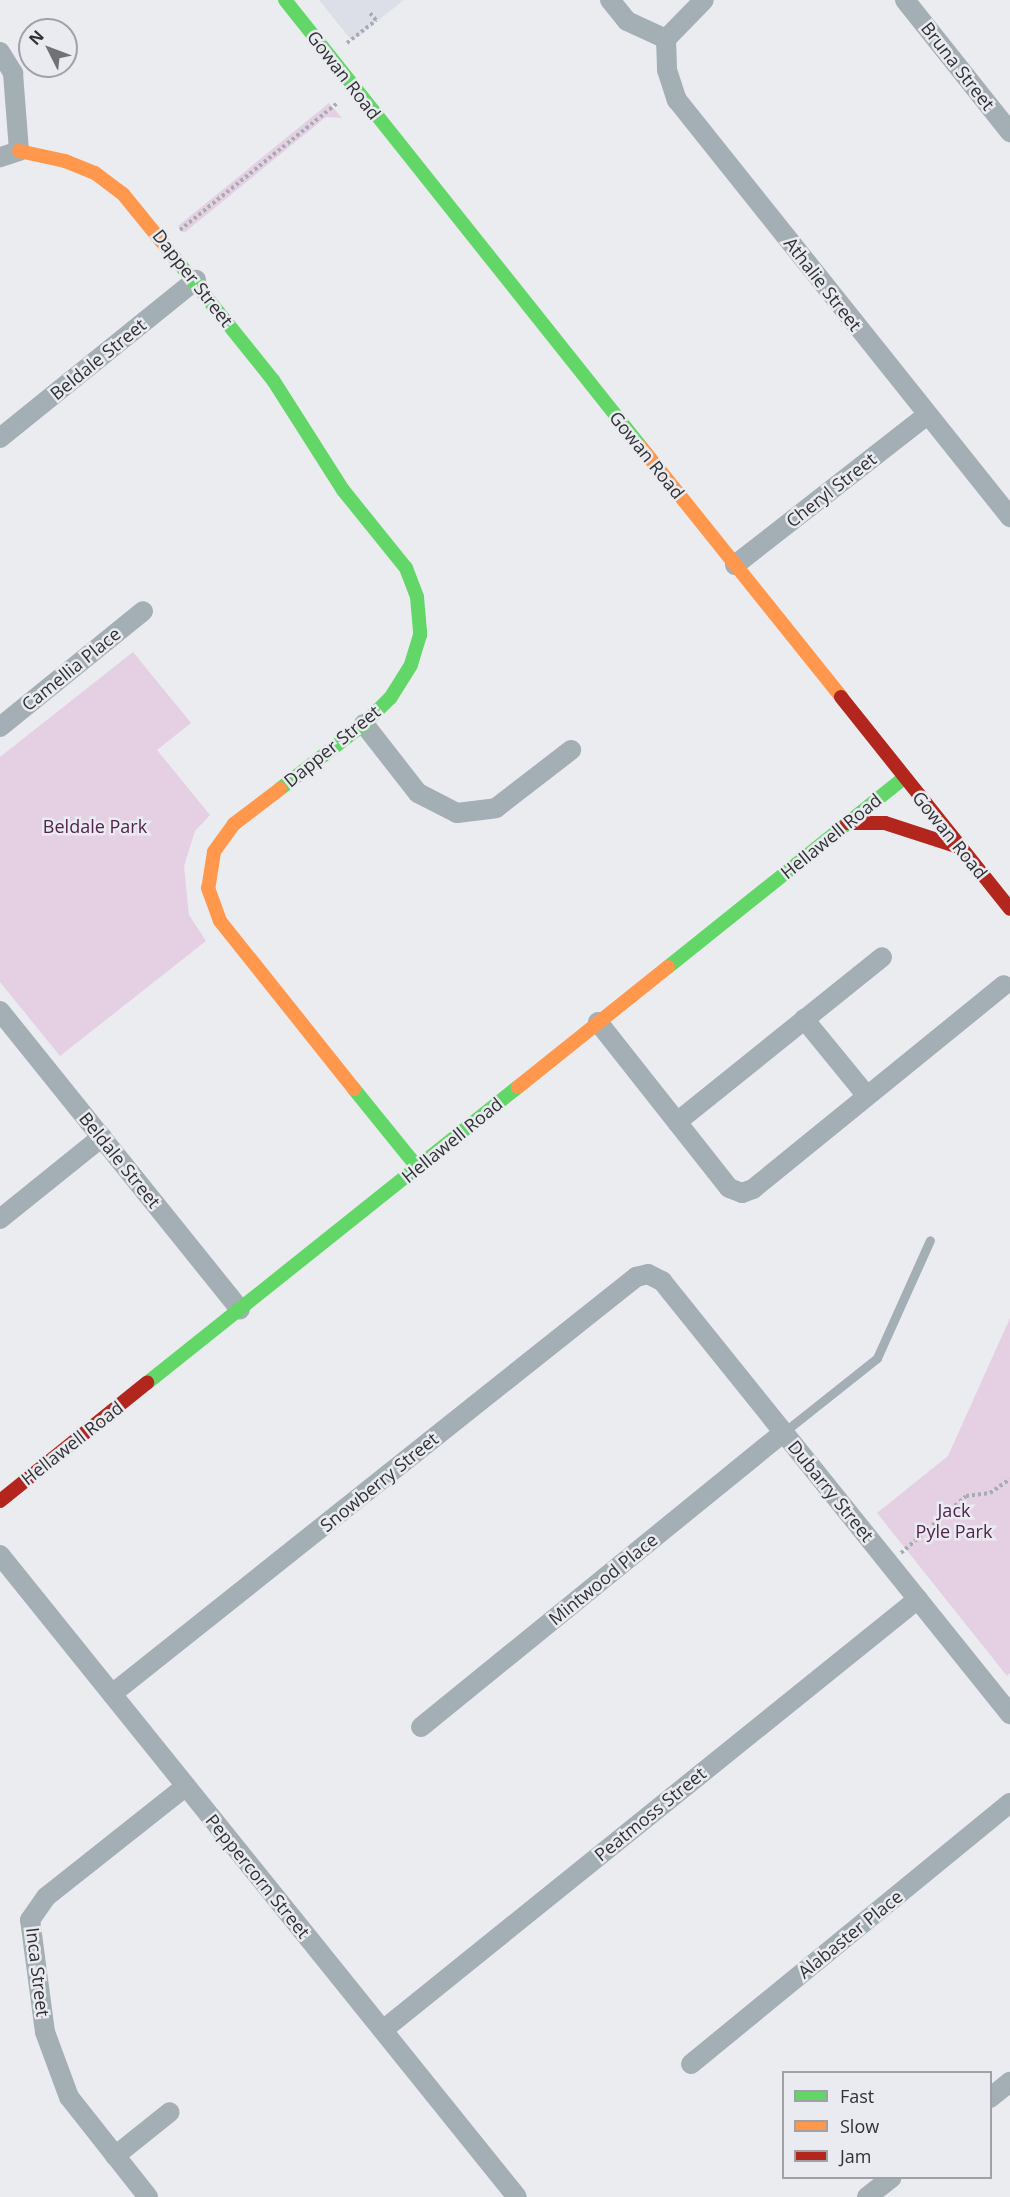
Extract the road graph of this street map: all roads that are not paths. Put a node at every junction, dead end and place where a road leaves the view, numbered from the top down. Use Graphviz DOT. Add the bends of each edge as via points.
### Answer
graph roads {
  1 [pos="285,0"];
  2 [pos="610,0"];
  3 [pos="704,0"];
  4 [pos="905,0"];
  5 [pos="666,39"];
  6 [pos="0,52"];
  7 [pos="1010,132"];
  8 [pos="19,151"];
  9 [pos="0,157"];
  10 [pos="196,280"];
  11 [pos="927,415"];
  12 [pos="0,438"];
  13 [pos="1010,517"];
  14 [pos="735,565"];
  15 [pos="143,611"];
  16 [pos="364,724"];
  17 [pos="0,727"];
  18 [pos="571,750"];
  19 [pos="903,778"];
  20 [pos="847,823"];
  21 [pos="959,848"];
  22 [pos="1010,909"];
  23 [pos="882,957"];
  24 [pos="1004,985"];
  25 [pos="0,1011"];
  26 [pos="804,1019"];
  27 [pos="598,1022"];
  28 [pos="867,1096"];
  29 [pos="677,1122"];
  30 [pos="102,1137"];
  31 [pos="418,1168"];
  32 [pos="0,1219"];
  33 [pos="930,1240"];
  34 [pos="648,1274"];
  35 [pos="240,1310"];
  36 [pos="784,1432"];
  37 [pos="0,1501"];
  38 [pos="0,1555"];
  39 [pos="918,1599"];
  40 [pos="112,1694"];
  41 [pos="1010,1714"];
  42 [pos="421,1727"];
  43 [pos="185,1786"];
  44 [pos="1010,1803"];
  45 [pos="383,2030"];
  46 [pos="690,2064"];
  47 [pos="1010,2082"];
  48 [pos="992,2096"];
  49 [pos="170,2112"];
  50 [pos="115,2156"];
  51 [pos="890,2179"];
  52 [pos="148,2197"];
  53 [pos="517,2197"];
  54 [pos="867,2197"];
  1 -- 14 [label="street, Gowan Road"];
  2 -- 5 [label="street" via="627,21"];
  3 -- 5 [label="street"];
  4 -- 7 [label="street, Bruna Street"];
  5 -- 11 [label="street, Athalie Street" via="667,70 677,100"];
  6 -- 8 [label="street" via="13,73"];
  8 -- 9 [label="street"];
  8 -- 10 [label="street, Dapper Street" via="65,161 95,173 123,194"];
  10 -- 12 [label="street, Beldale Street"];
  10 -- 16 [label="street, Dapper Street" via="273,380 343,490 406,568 417,597 420,635 411,665 390,698"];
  11 -- 13 [label="street, Athalie Street"];
  11 -- 14 [label="street, Cheryl Street"];
  14 -- 19 [label="street, Gowan Road"];
  15 -- 17 [label="street, Camellia Place"];
  16 -- 18 [label="street" via="418,793 457,813 496,808"];
  16 -- 31 [label="street, Dapper Street" via="234,824 214,852 208,888 220,921"];
  19 -- 20 [label="street, Hellawell Road"];
  19 -- 21 [label="street, Gowan Road"];
  20 -- 21 [label="street" via="885,823"];
  20 -- 27 [label="street, Hellawell Road"];
  21 -- 22 [label="street, Gowan Road"];
  23 -- 26 [label="street"];
  24 -- 28 [label="street"];
  25 -- 30 [label="street, Beldale Street"];
  26 -- 28 [label="street"];
  26 -- 29 [label="street"];
  27 -- 29 [label="street"];
  27 -- 31 [label="street, Hellawell Road"];
  28 -- 29 [label="street" via="753,1189 741,1193 729,1188"];
  30 -- 32 [label="street"];
  30 -- 35 [label="street, Beldale Street"];
  31 -- 35 [label="street, Hellawell Road"];
  33 -- 36 [label="lane" via="877,1358"];
  34 -- 36 [label="street, Dubarry Street" via="662,1281"];
  34 -- 40 [label="street, Snowberry Street" via="636,1277"];
  35 -- 37 [label="street, Hellawell Road"];
  36 -- 39 [label="street, Dubarry Street"];
  36 -- 42 [label="street, Mintwood Place"];
  38 -- 40 [label="street, Peppercorn Street"];
  39 -- 41 [label="street, Dubarry Street"];
  39 -- 45 [label="street, Peatmoss Street"];
  40 -- 43 [label="street, Peppercorn Street"];
  43 -- 45 [label="street, Peppercorn Street"];
  43 -- 50 [label="street, Inca Street" via="46,1897 30,1920 45,2032 69,2097"];
  44 -- 46 [label="street, Alabaster Place"];
  45 -- 53 [label="street, Peppercorn Street"];
  47 -- 48 [label="street"];
  49 -- 50 [label="street"];
  50 -- 52 [label="street, Inca Street"];
  51 -- 54 [label="street"];
}
